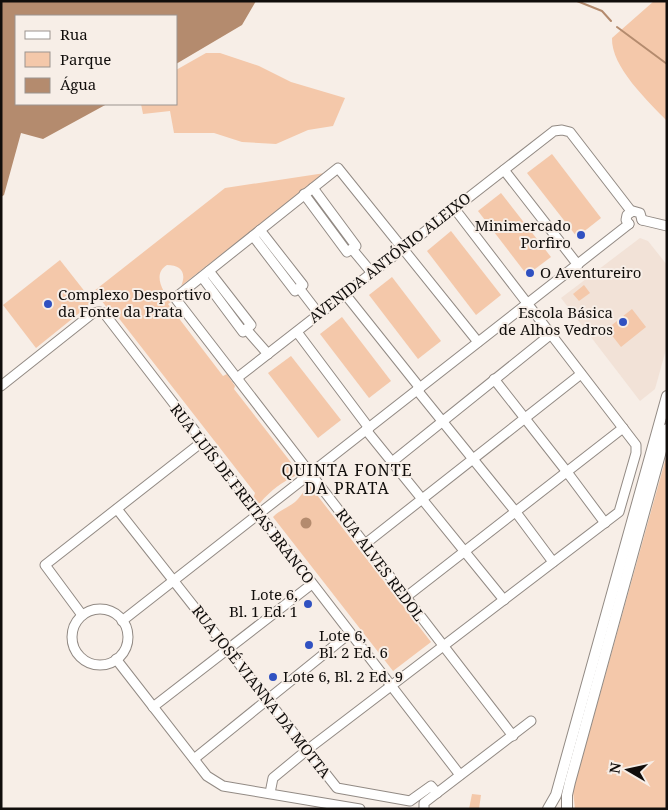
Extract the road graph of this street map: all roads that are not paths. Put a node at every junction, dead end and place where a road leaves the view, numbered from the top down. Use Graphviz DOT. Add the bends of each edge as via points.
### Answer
graph roads {
  1 [pos="504,170"];
  2 [pos="312,188"];
  3 [pos="304,194"];
  4 [pos="454,208"];
  5 [pos="631,212"];
  6 [pos="642,220"];
  7 [pos="629,224"];
  8 [pos="667,226"];
  9 [pos="257,233"];
  10 [pos="352,249"];
  11 [pos="402,249"];
  12 [pos="578,264"];
  13 [pos="209,271"];
  14 [pos="372,273"];
  15 [pos="202,277"];
  16 [pos="345,294"];
  17 [pos="528,304"];
  18 [pos="319,314"];
  19 [pos="246,329"];
  20 [pos="297,332"];
  21 [pos="550,335"];
  22 [pos="478,342"];
  23 [pos="268,354"];
  24 [pos="582,374"];
  25 [pos="237,378"];
  26 [pos="494,379"];
  27 [pos="1,386"];
  28 [pos="419,389"];
  29 [pos="667,396"];
  30 [pos="525,418"];
  31 [pos="443,420"];
  32 [pos="623,428"];
  33 [pos="667,428"];
  34 [pos="368,429"];
  35 [pos="202,442"];
  36 [pos="474,459"];
  37 [pos="392,462"];
  38 [pos="567,472"];
  39 [pos="311,474"];
  40 [pos="422,500"];
  41 [pos="118,509"];
  42 [pos="516,512"];
  43 [pos="258,515"];
  44 [pos="605,523"];
  45 [pos="365,544"];
  46 [pos="465,551"];
  47 [pos="553,562"];
  48 [pos="174,581"];
  49 [pos="312,584"];
  50 [pos="406,597"];
  51 [pos="504,600"];
  52 [pos="82,615"];
  53 [pos="122,621"];
  54 [pos="350,633"];
  55 [pos="443,646"];
  56 [pos="228,650"];
  57 [pos="116,659"];
  58 [pos="391,685"];
  59 [pos="267,699"];
  60 [pos="152,707"];
  61 [pos="531,721"];
  62 [pos="513,736"];
  63 [pos="306,750"];
  64 [pos="194,759"];
  65 [pos="460,775"];
  66 [pos="437,793"];
  67 [pos="270,794"];
  68 [pos="360,809"];
  69 [pos="424,809"];
  70 [pos="548,809"];
  71 [pos="567,809"];
  1 -- 4 [label="street, AVENIDA ANTÓNIO ALEIXO"];
  1 -- 5 [label="street, AVENIDA ANTÓNIO ALEIXO" via="558,130 570,132"];
  1 -- 12 [label="street"];
  2 -- 3 [label="street"];
  2 -- 10 [label="street" via="356,246"];
  2 -- 11 [label="street" via="338,168"];
  3 -- 9 [label="street"];
  3 -- 10 [label="street" via="347,252"];
  4 -- 11 [label="street, AVENIDA ANTÓNIO ALEIXO"];
  4 -- 17 [label="street"];
  5 -- 6 [label="street" via="640,213"];
  5 -- 7 [label="street" via="626,217"];
  6 -- 7 [label="street" via="637,226"];
  6 -- 8 [label="street"];
  7 -- 12 [label="street"];
  9 -- 13 [label="street"];
  9 -- 18 [label="street" via="304,284 299,288"];
  10 -- 14 [label="street"];
  11 -- 14 [label="street, AVENIDA ANTÓNIO ALEIXO"];
  11 -- 22 [label="street"];
  12 -- 17 [label="street"];
  13 -- 15 [label="street"];
  13 -- 19 [label="street" via="251,325"];
  14 -- 16 [label="street, AVENIDA ANTÓNIO ALEIXO"];
  15 -- 19 [label="street" via="243,332"];
  15 -- 25 [label="street, RUA ALVES REDOL" via="175,298"];
  16 -- 18 [label="street, AVENIDA ANTÓNIO ALEIXO"];
  16 -- 28 [label="street"];
  17 -- 21 [label="street"];
  17 -- 22 [label="street"];
  18 -- 20 [label="street, AVENIDA ANTÓNIO ALEIXO"];
  19 -- 23 [label="street"];
  20 -- 23 [label="street, AVENIDA ANTÓNIO ALEIXO"];
  20 -- 34 [label="street"];
  21 -- 24 [label="street"];
  21 -- 26 [label="street"];
  22 -- 28 [label="street"];
  23 -- 25 [label="street, AVENIDA ANTÓNIO ALEIXO"];
  24 -- 30 [label="street"];
  24 -- 32 [label="street"];
  25 -- 39 [label="street, RUA ALVES REDOL"];
  26 -- 30 [label="street"];
  26 -- 31 [label="street"];
  27 -- 35 [label="street, RUA LUÍS DE FREITAS BRANCO" via="93,313 104,313"];
  28 -- 31 [label="street"];
  28 -- 34 [label="street"];
  29 -- 70 [label="main road" via="584,699 556,795"];
  30 -- 36 [label="street"];
  30 -- 38 [label="street"];
  31 -- 36 [label="street"];
  31 -- 37 [label="street"];
  32 -- 38 [label="street"];
  32 -- 44 [label="street" via="636,445 636,453 620,512"];
  33 -- 71 [label="main road" via="570,782"];
  34 -- 37 [label="street"];
  34 -- 39 [label="street"];
  35 -- 41 [label="street"];
  35 -- 43 [label="street, RUA LUÍS DE FREITAS BRANCO"];
  36 -- 40 [label="street"];
  36 -- 42 [label="street"];
  37 -- 40 [label="street"];
  38 -- 42 [label="street"];
  38 -- 44 [label="street"];
  39 -- 43 [label="street"];
  39 -- 45 [label="street, RUA ALVES REDOL"];
  40 -- 45 [label="street"];
  40 -- 46 [label="street"];
  41 -- 48 [label="street, RUA JOSÉ VIANNA DA MOTTA"];
  41 -- 52 [label="street" via="45,565"];
  42 -- 46 [label="street"];
  42 -- 47 [label="street"];
  43 -- 48 [label="street"];
  43 -- 49 [label="street, RUA LUÍS DE FREITAS BRANCO"];
  44 -- 47 [label="street"];
  45 -- 50 [label="street, RUA ALVES REDOL"];
  46 -- 50 [label="street"];
  46 -- 51 [label="street"];
  47 -- 51 [label="street"];
  48 -- 53 [label="street"];
  48 -- 56 [label="street, RUA JOSÉ VIANNA DA MOTTA"];
  49 -- 54 [label="street, RUA LUÍS DE FREITAS BRANCO"];
  49 -- 56 [label="street"];
  50 -- 55 [label="street, RUA ALVES REDOL"];
  51 -- 55 [label="street"];
  52 -- 53 [label="street" via="99,609 108,610"];
  52 -- 57 [label="street" via="72,631 72,641 81,658 98,665"];
  53 -- 57 [label="street" via="126,646"];
  54 -- 58 [label="street, RUA LUÍS DE FREITAS BRANCO"];
  54 -- 59 [label="street"];
  55 -- 58 [label="street"];
  55 -- 62 [label="street, RUA ALVES REDOL"];
  56 -- 59 [label="street, RUA JOSÉ VIANNA DA MOTTA"];
  56 -- 60 [label="street"];
  57 -- 60 [label="street"];
  58 -- 63 [label="street"];
  58 -- 65 [label="street, RUA LUÍS DE FREITAS BRANCO"];
  59 -- 63 [label="street, RUA JOSÉ VIANNA DA MOTTA"];
  59 -- 64 [label="street"];
  60 -- 64 [label="street"];
  61 -- 62 [label="street"];
  62 -- 65 [label="street"];
  63 -- 66 [label="street, RUA JOSÉ VIANNA DA MOTTA" via="337,788 410,801 431,786"];
  63 -- 67 [label="street" via="273,778"];
  64 -- 67 [label="street" via="207,776 223,786"];
  65 -- 66 [label="street"];
  66 -- 69 [label="street" via="424,803"];
  67 -- 68 [label="street"];
}
